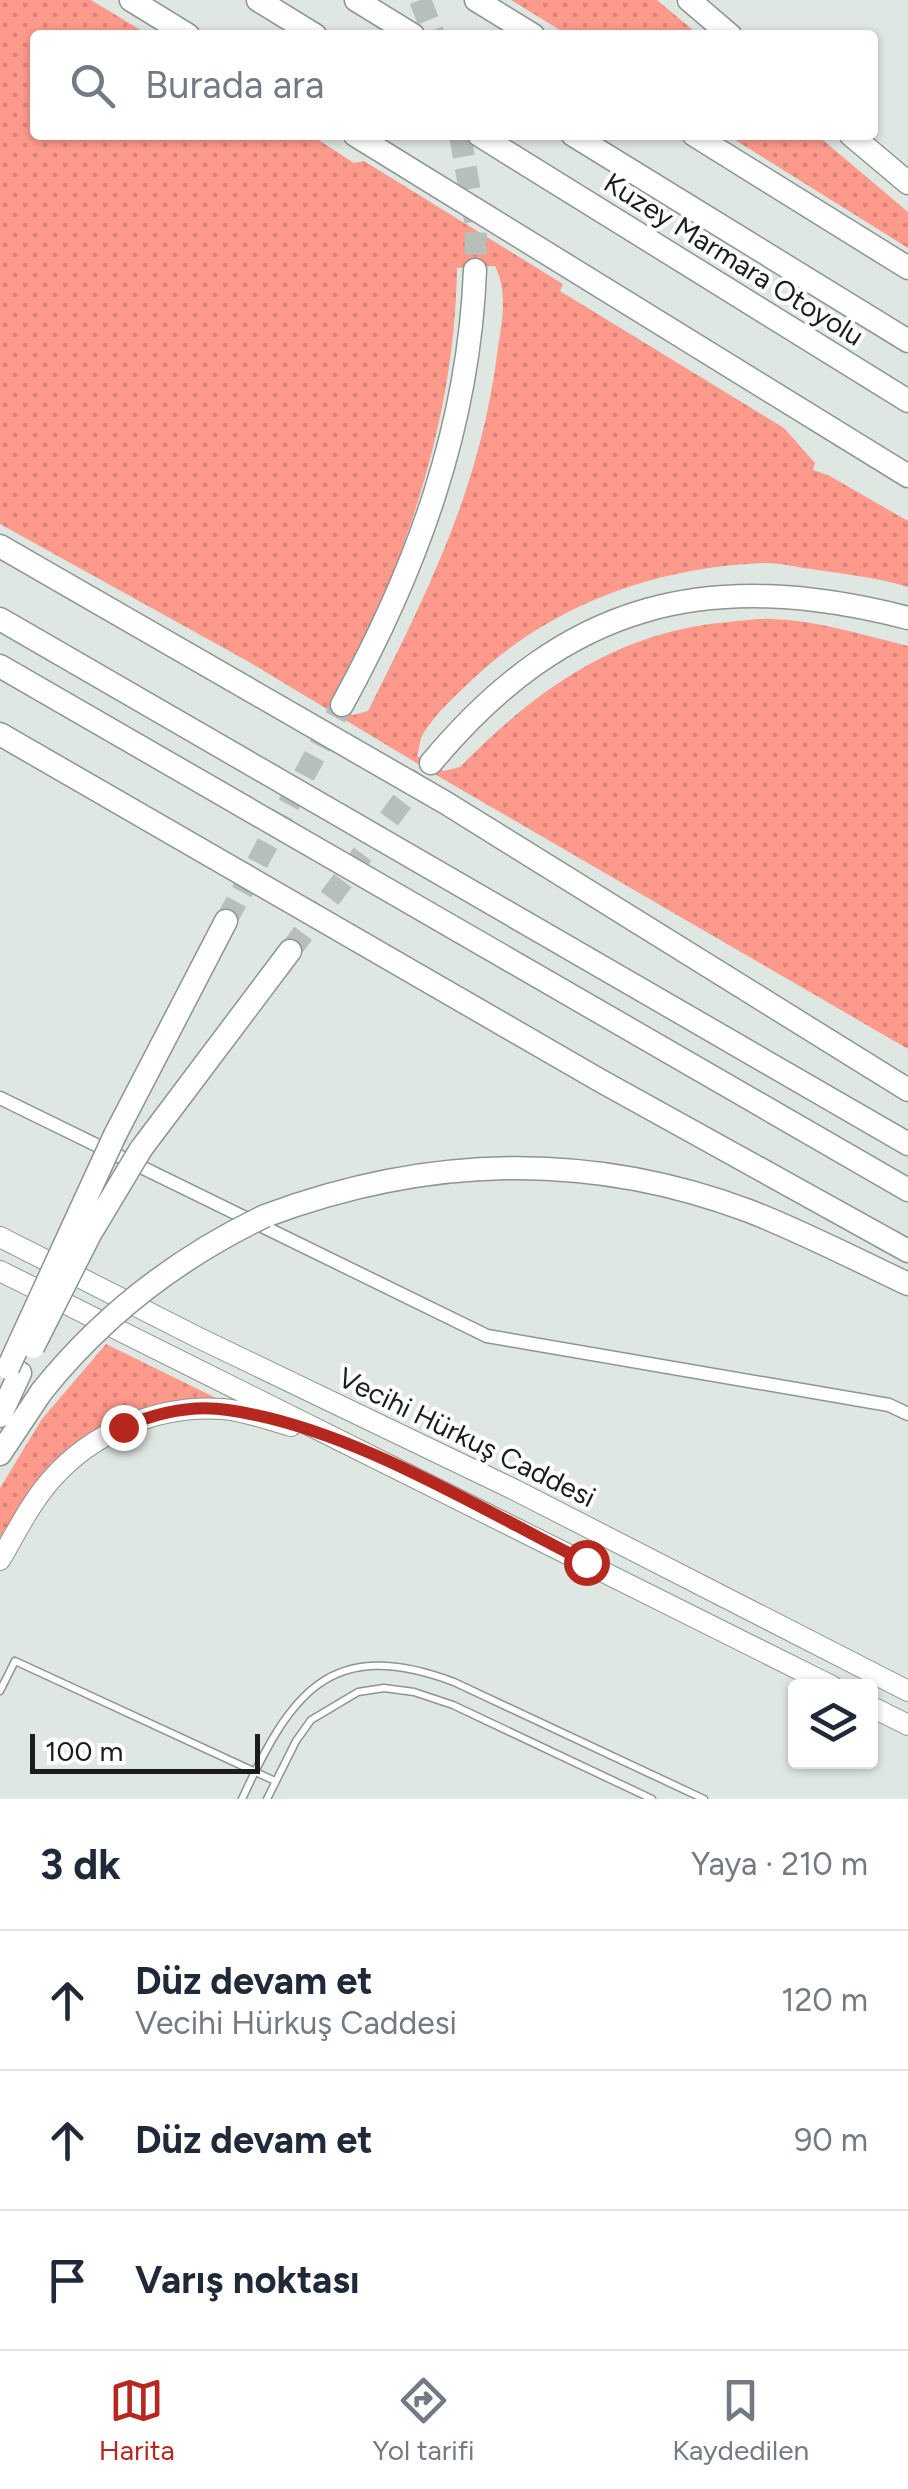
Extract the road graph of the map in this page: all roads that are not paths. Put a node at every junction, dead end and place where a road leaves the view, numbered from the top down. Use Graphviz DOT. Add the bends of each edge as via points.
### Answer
graph roads {
  1 [pos="131,0"];
  2 [pos="258,0"];
  3 [pos="356,0"];
  4 [pos="476,0"];
  5 [pos="689,0"];
  6 [pos="180,30"];
  7 [pos="307,30"];
  8 [pos="405,30"];
  9 [pos="525,30"];
  10 [pos="724,30"];
  11 [pos="363,140"];
  12 [pos="486,140"];
  13 [pos="581,140"];
  14 [pos="702,140"];
  15 [pos="856,140"];
  16 [pos="908,183"];
  17 [pos="908,268"];
  18 [pos="475,270"];
  19 [pos="908,341"];
  20 [pos="908,401"];
  21 [pos="908,476"];
  22 [pos="0,546"];
  23 [pos="786,596"];
  24 [pos="908,606"];
  25 [pos="908,618"];
  26 [pos="0,619"];
  27 [pos="0,666"];
  28 [pos="342,705"];
  29 [pos="0,734"];
  30 [pos="432,762"];
  31 [pos="226,921"];
  32 [pos="290,951"];
  33 [pos="908,1090"];
  34 [pos="0,1098"];
  35 [pos="908,1144"];
  36 [pos="908,1190"];
  37 [pos="0,1237"];
  38 [pos="908,1250"];
  39 [pos="0,1271"];
  40 [pos="908,1284"];
  41 [pos="9,1375"];
  42 [pos="908,1414"];
  43 [pos="0,1416"];
  44 [pos="336,1436"];
  45 [pos="0,1454"];
  46 [pos="0,1560"];
  47 [pos="818,1679"];
  48 [pos="0,1691"];
  49 [pos="908,1691"];
  50 [pos="878,1710"];
  51 [pos="908,1725"];
  52 [pos="254,1772"];
  53 [pos="275,1782"];
  54 [pos="242,1799"];
  55 [pos="267,1799"];
  56 [pos="652,1799"];
  57 [pos="704,1799"];
  1 -- 6 [label="highway"];
  2 -- 7 [label="highway"];
  3 -- 8 [label="highway"];
  4 -- 9 [label="highway"];
  5 -- 10 [label="highway"];
  11 -- 21 [label="highway"];
  12 -- 20 [label="highway, Kuzey Marmara Otoyolu"];
  13 -- 19 [label="highway, Kuzey Marmara Otoyolu"];
  14 -- 17 [label="highway"];
  15 -- 16 [label="highway"];
  18 -- 28 [label="highway" via="463,391 438,488 407,574"];
  22 -- 33 [label="highway" via="446,804"];
  23 -- 24 [label="highway" via="826,594"];
  23 -- 25 [label="highway"];
  23 -- 30 [label="highway" via="680,602 579,637 494,694"];
  26 -- 35 [label="highway"];
  27 -- 36 [label="highway"];
  29 -- 38 [label="highway"];
  31 -- 41 [label="highway, bridge" via="114,1135"];
  32 -- 41 [label="highway, bridge" via="141,1149"];
  34 -- 42 [label="street" via="486,1336 889,1405"];
  37 -- 49 [label="main road, Vecihi Hürkuş Caddesi"];
  39 -- 44 [label="main road, Vecihi Hürkuş Caddesi"];
  40 -- 45 [label="highway, bridge" via="729,1204 674,1188 578,1171 414,1174 265,1216 164,1273 42,1391"];
  41 -- 43 [label="highway"];
  44 -- 46 [label="main road" via="226,1409 150,1416 97,1441 50,1481"];
  44 -- 47 [label="main road, Vecihi Hürkuş Caddesi"];
  48 -- 52 [label="lane" via="15,1661"];
  50 -- 51 [label="main road"];
  52 -- 53 [label="lane"];
  52 -- 54 [label="lane"];
  52 -- 57 [label="lane" via="295,1704 319,1684 382,1663 454,1682"];
  53 -- 55 [label="lane"];
  53 -- 56 [label="lane" via="311,1720 358,1692 384,1688 453,1705"];
}
